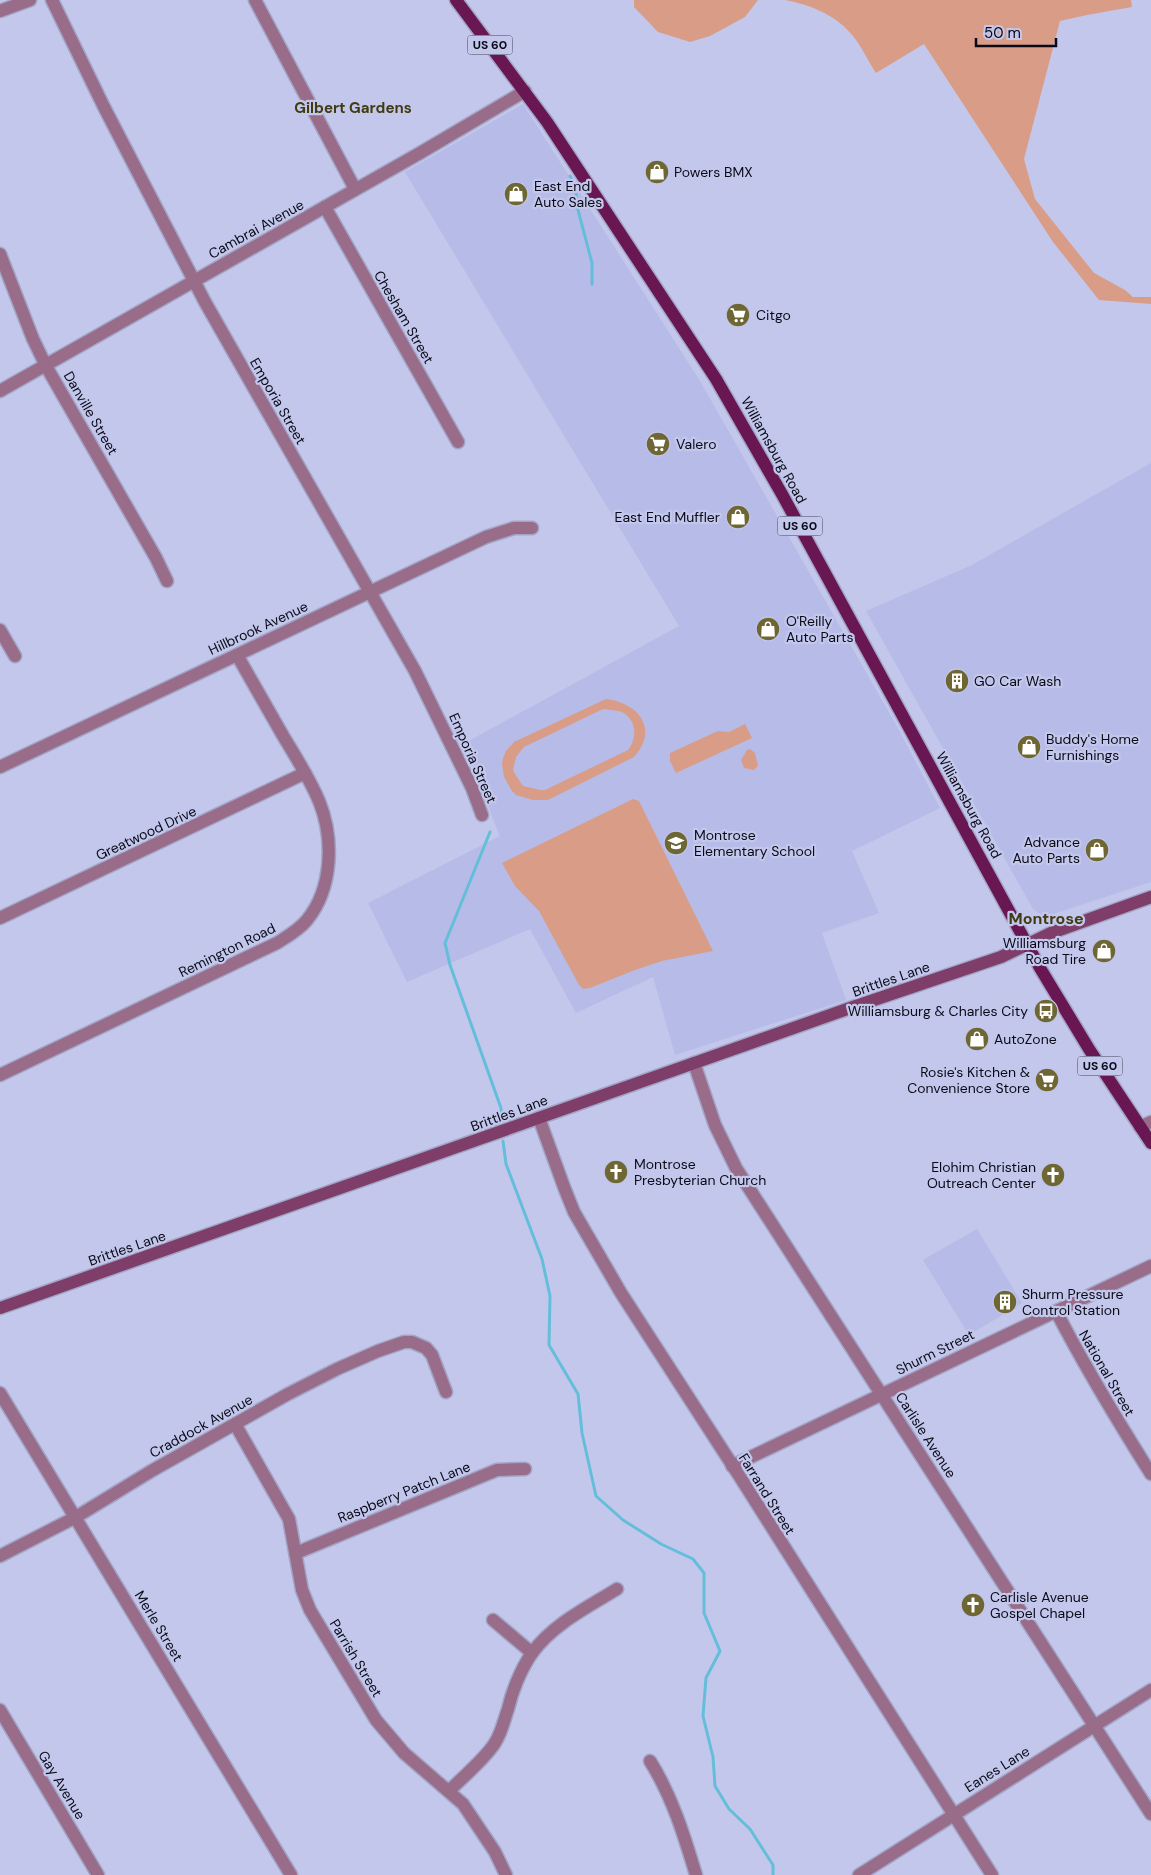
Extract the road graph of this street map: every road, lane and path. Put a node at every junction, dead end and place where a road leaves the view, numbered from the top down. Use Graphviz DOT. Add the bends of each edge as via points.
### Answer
graph roads {
  1 [pos="30,0"];
  2 [pos="52,0"];
  3 [pos="255,0"];
  4 [pos="456,0"];
  5 [pos="0,11"];
  6 [pos="525,91"];
  7 [pos="355,189"];
  8 [pos="325,207"];
  9 [pos="0,254"];
  10 [pos="194,281"];
  11 [pos="46,366"];
  12 [pos="0,392"];
  13 [pos="458,442"];
  14 [pos="532,528"];
  15 [pos="167,581"];
  16 [pos="370,592"];
  17 [pos="0,630"];
  18 [pos="237,655"];
  19 [pos="15,656"];
  20 [pos="0,767"];
  21 [pos="305,773"];
  22 [pos="482,815"];
  23 [pos="1151,897"];
  24 [pos="0,918"];
  25 [pos="1028,946"];
  26 [pos="694,1063"];
  27 [pos="0,1075"];
  28 [pos="539,1118"];
  29 [pos="1146,1124"];
  30 [pos="1151,1143"];
  31 [pos="1151,1266"];
  32 [pos="0,1308"];
  33 [pos="1056,1311"];
  34 [pos="446,1392"];
  35 [pos="0,1393"];
  36 [pos="881,1394"];
  37 [pos="235,1424"];
  38 [pos="732,1466"];
  39 [pos="525,1470"];
  40 [pos="1151,1474"];
  41 [pos="76,1517"];
  42 [pos="296,1553"];
  43 [pos="0,1556"];
  44 [pos="617,1589"];
  45 [pos="493,1620"];
  46 [pos="532,1653"];
  47 [pos="1151,1690"];
  48 [pos="0,1710"];
  49 [pos="1094,1725"];
  50 [pos="650,1761"];
  51 [pos="449,1791"];
  52 [pos="952,1814"];
  53 [pos="1151,1814"];
  54 [pos="98,1875"];
  55 [pos="290,1875"];
  56 [pos="506,1875"];
  57 [pos="696,1875"];
  58 [pos="859,1875"];
  59 [pos="992,1875"];
  1 -- 5 [label="street"];
  2 -- 10 [label="street, Emporia Street"];
  3 -- 7 [label="street"];
  4 -- 6 [label="main road, Williamsburg Road / US 60"];
  6 -- 7 [label="street, Cambrai Avenue"];
  6 -- 25 [label="main road, Williamsburg Road / US 60" via="685,330 746,429"];
  7 -- 8 [label="street, Cambrai Avenue"];
  8 -- 10 [label="street, Cambrai Avenue"];
  8 -- 13 [label="street, Chesham Street"];
  9 -- 11 [label="street, Danville Street"];
  10 -- 11 [label="street, Cambrai Avenue"];
  10 -- 16 [label="street, Emporia Street"];
  11 -- 12 [label="street, Cambrai Avenue"];
  11 -- 15 [label="street, Danville Street"];
  14 -- 16 [label="street, Hillbrook Avenue" via="514,528 486,537"];
  16 -- 18 [label="street, Hillbrook Avenue"];
  16 -- 22 [label="street, Emporia Street" via="440,719"];
  17 -- 19 [label="street"];
  18 -- 20 [label="street, Hillbrook Avenue"];
  18 -- 21 [label="street, Remington Road"];
  21 -- 24 [label="street, Greatwood Drive"];
  21 -- 27 [label="street, Remington Road" via="320,803 326,827 328,861 323,891 307,920 277,943"];
  23 -- 25 [label="main road, Brittles Lane" via="1051,933"];
  25 -- 26 [label="main road, Brittles Lane"];
  25 -- 29 [label="main road, Williamsburg Road / US 60" via="1074,1026"];
  26 -- 28 [label="main road, Brittles Lane"];
  26 -- 36 [label="street, Carlisle Avenue" via="715,1125 736,1168"];
  28 -- 32 [label="main road, Brittles Lane"];
  28 -- 38 [label="street, Farrand Street" via="583,1229"];
  29 -- 30 [label="main road, Williamsburg Road / US 60"];
  31 -- 33 [label="street, Shurm Street"];
  33 -- 36 [label="street, Shurm Street"];
  33 -- 40 [label="street, National Street" via="1101,1395"];
  34 -- 37 [label="street, Craddock Avenue" via="432,1355 423,1346 404,1342 311,1382"];
  35 -- 41 [label="street, Merle Street"];
  36 -- 38 [label="street, Shurm Street"];
  36 -- 49 [label="street, Carlisle Avenue"];
  37 -- 41 [label="street, Craddock Avenue"];
  37 -- 42 [label="street, Parrish Street" via="284,1509"];
  38 -- 52 [label="street, Farrand Street"];
  39 -- 42 [label="street, Raspberry Patch Lane" via="497,1470"];
  41 -- 43 [label="street, Craddock Avenue"];
  41 -- 55 [label="street, Merle Street"];
  42 -- 51 [label="street, Parrish Street" via="302,1590 310,1610 376,1720 404,1753"];
  44 -- 46 [label="street" via="551,1632"];
  45 -- 46 [label="street"];
  46 -- 51 [label="street" via="516,1685 496,1743"];
  47 -- 49 [label="street, Eanes Lane"];
  48 -- 54 [label="street, Gay Avenue"];
  49 -- 52 [label="street, Eanes Lane"];
  49 -- 53 [label="street, Carlisle Avenue"];
  50 -- 57 [label="street" via="666,1788"];
  51 -- 56 [label="street, Parrish Street" via="463,1804 495,1852"];
  52 -- 58 [label="street, Eanes Lane"];
  52 -- 59 [label="street, Farrand Street"];
}
